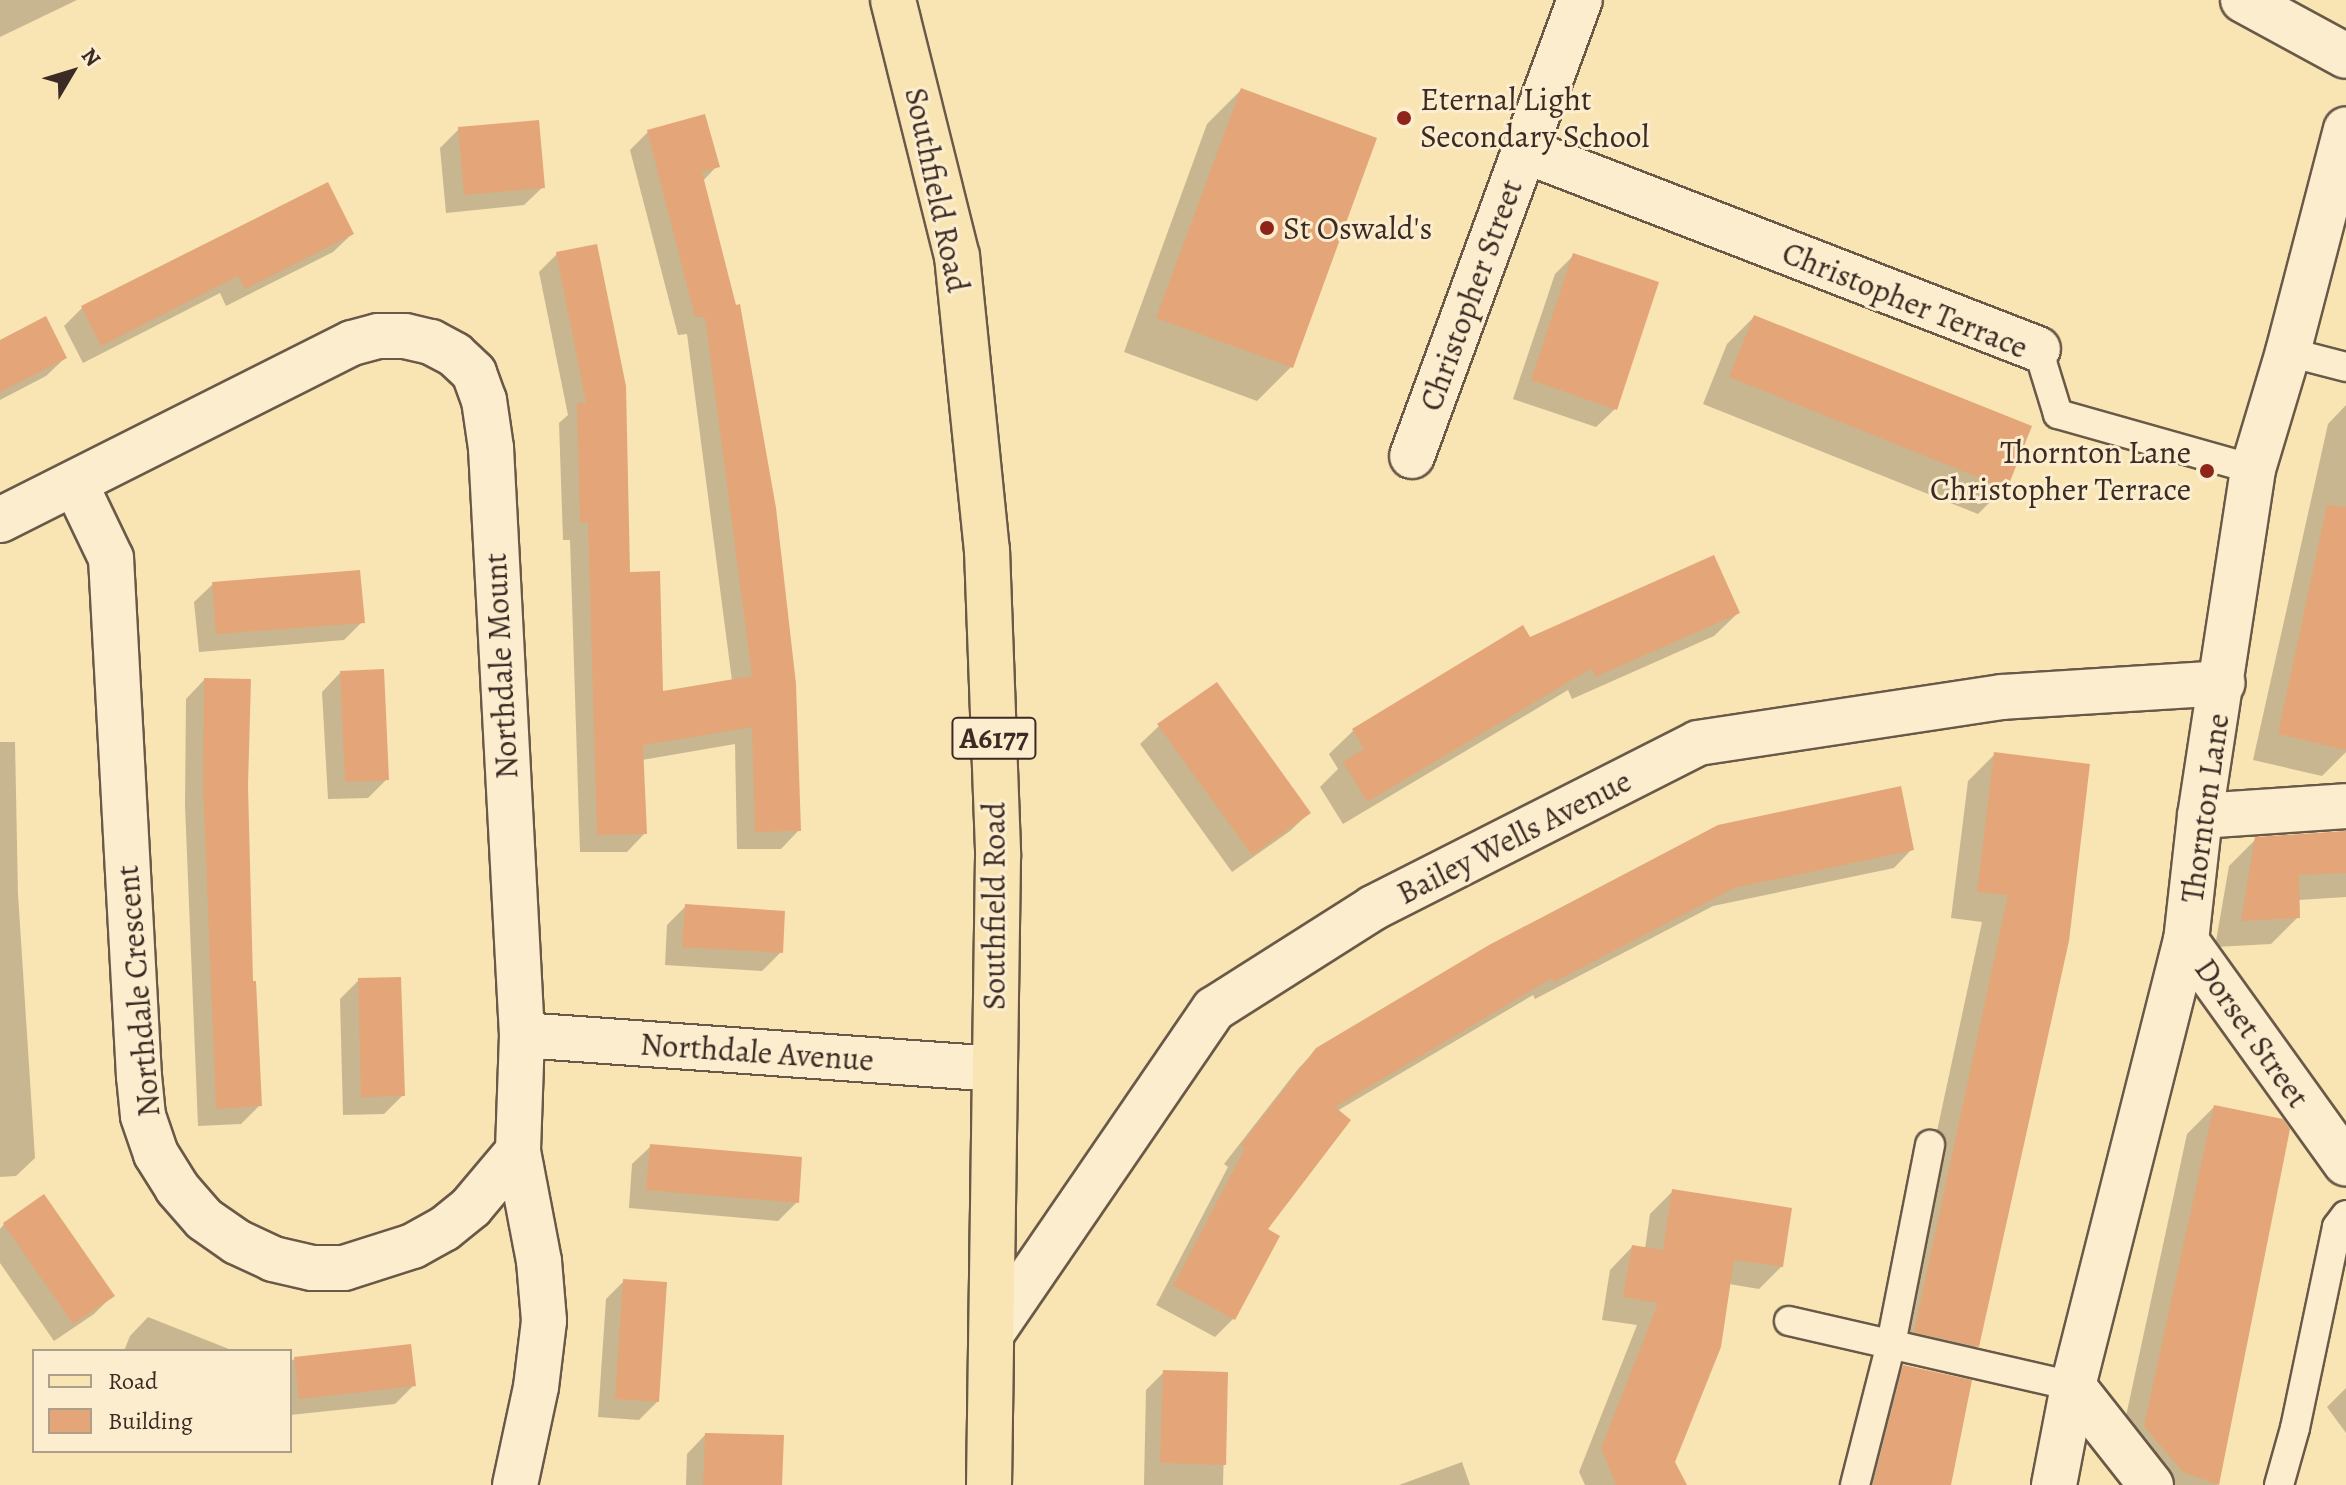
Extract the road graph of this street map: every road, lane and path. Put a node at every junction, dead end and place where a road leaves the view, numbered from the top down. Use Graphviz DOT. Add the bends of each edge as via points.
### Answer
graph roads {
  1 [pos="893,0"];
  2 [pos="1580,0"];
  3 [pos="2243,0"];
  4 [pos="2346,56"];
  5 [pos="2346,129"];
  6 [pos="1523,150"];
  7 [pos="2038,349"];
  8 [pos="2288,352"];
  9 [pos="2346,367"];
  10 [pos="1412,456"];
  11 [pos="2253,469"];
  12 [pos="75,483"];
  13 [pos="0,520"];
  14 [pos="2223,683"];
  15 [pos="2346,806"];
  16 [pos="2200,816"];
  17 [pos="2186,941"];
  18 [pos="522,1035"];
  19 [pos="992,1069"];
  20 [pos="1930,1145"];
  21 [pos="518,1151"];
  22 [pos="2346,1164"];
  23 [pos="2346,1215"];
  24 [pos="1789,1321"];
  25 [pos="994,1330"];
  26 [pos="1891,1344"];
  27 [pos="2073,1386"];
  28 [pos="515,1485"];
  29 [pos="989,1485"];
  30 [pos="1855,1485"];
  31 [pos="2054,1485"];
  32 [pos="2151,1485"];
  33 [pos="2279,1485"];
  1 -- 19 [label="main road, Southfield Road / A6177" via="957,256 987,550 998,857"];
  2 -- 6 [label="street, Christopher Street"];
  3 -- 4 [label="street"];
  5 -- 8 [label="street, Thornton Lane"];
  6 -- 7 [label="street, Christopher Terrace"];
  6 -- 10 [label="street, Christopher Street"];
  7 -- 11 [label="lane, Christopher Terrace" via="2058,414"];
  8 -- 9 [label="lane"];
  8 -- 11 [label="street, Thornton Lane"];
  11 -- 14 [label="street, Thornton Lane"];
  12 -- 13 [label="street, Northdale Mount"];
  12 -- 18 [label="street, Northdale Mount" via="352,343 391,336 431,342 474,373 491,448"];
  12 -- 21 [label="street, Northdale Crescent" via="111,558 143,1116 156,1154 177,1188 204,1219 237,1242 273,1259 312,1268 344,1268 413,1246 444,1229 471,1207"];
  14 -- 16 [label="street, Thornton Lane"];
  14 -- 25 [label="street, Bailey Wells Avenue" via="2002,697 1698,743 1373,908 1214,1009"];
  15 -- 16 [label="street"];
  16 -- 17 [label="street, Thornton Lane"];
  17 -- 22 [label="street, Dorset Street"];
  17 -- 27 [label="street, Thornton Lane"];
  18 -- 19 [label="street, Northdale Avenue"];
  18 -- 21 [label="street, Northdale Mount"];
  19 -- 25 [label="main road, Southfield Road / A6177"];
  20 -- 26 [label="lane"];
  21 -- 28 [label="street, Northdale Mount" via="539,1261 544,1321"];
  23 -- 33 [label="lane" via="2337,1227"];
  24 -- 26 [label="lane"];
  25 -- 29 [label="main road, Southfield Road / A6177"];
  26 -- 27 [label="lane"];
  26 -- 30 [label="lane"];
  27 -- 31 [label="street, Thornton Lane"];
  27 -- 32 [label="street"];
}
